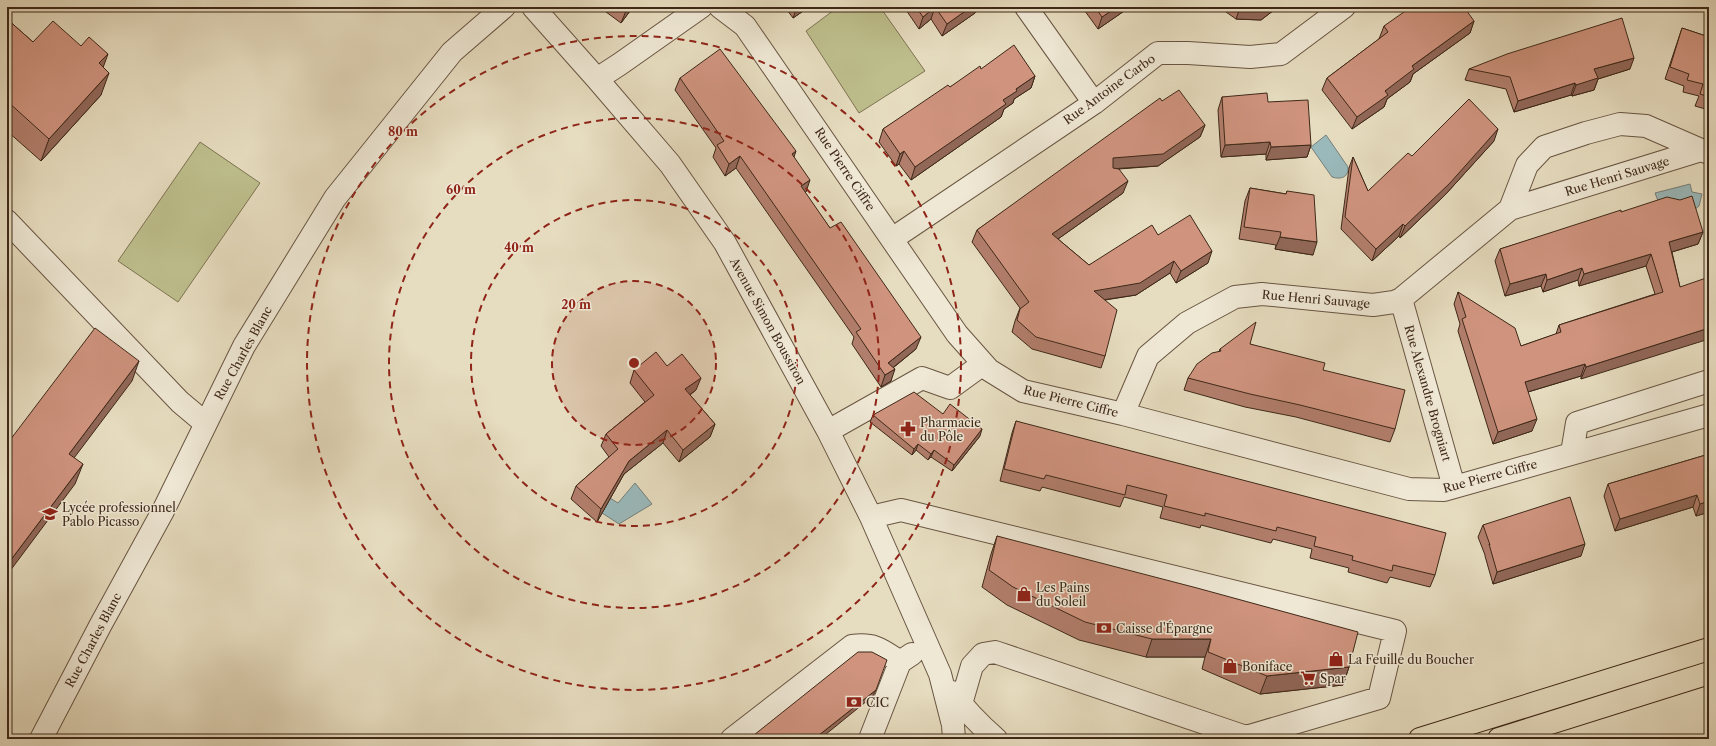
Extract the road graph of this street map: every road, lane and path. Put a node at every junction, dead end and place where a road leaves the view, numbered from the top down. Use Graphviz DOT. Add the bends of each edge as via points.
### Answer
graph roads {
  1 [pos="504,7"];
  2 [pos="533,7"];
  3 [pos="701,7"];
  4 [pos="720,7"];
  5 [pos="1026,7"];
  6 [pos="1332,10"];
  7 [pos="597,78"];
  8 [pos="1094,103"];
  9 [pos="1705,151"];
  10 [pos="1510,209"];
  11 [pos="7,221"];
  12 [pos="892,239"];
  13 [pos="1401,299"];
  14 [pos="983,364"];
  15 [pos="1709,381"];
  16 [pos="1124,414"];
  17 [pos="1709,415"];
  18 [pos="205,423"];
  19 [pos="828,431"];
  20 [pos="1572,453"];
  21 [pos="1454,487"];
  22 [pos="870,517"];
  23 [pos="927,646"];
  24 [pos="1709,649"];
  25 [pos="900,662"];
  26 [pos="1709,673"];
  27 [pos="940,674"];
  28 [pos="960,704"];
  29 [pos="41,739"];
  30 [pos="732,739"];
  31 [pos="870,739"];
  32 [pos="954,739"];
  33 [pos="996,739"];
  34 [pos="1420,739"];
  35 [pos="1498,739"];
  1 -- 18 [label="street, Rue Charles Blanc" via="452,52 335,198 244,346"];
  2 -- 7 [label="street, Avenue Simon Boussiron"];
  3 -- 7 [label="street"];
  4 -- 12 [label="street, Rue Pierre Ciffre" via="745,26"];
  5 -- 8 [label="street"];
  6 -- 8 [label="street, Rue Antoine Carbo" via="1281,54 1250,58 1158,53"];
  7 -- 19 [label="street, Avenue Simon Boussiron" via="670,164 725,243"];
  8 -- 12 [label="street, Rue Antoine Carbo"];
  9 -- 10 [label="street, Rue Henri Sauvage"];
  9 -- 10 [label="street, Rue Henri Sauvage" via="1646,126 1620,124 1586,133 1544,147 1527,165"];
  10 -- 13 [label="street, Rue Henri Sauvage"];
  11 -- 18 [label="street" via="180,402"];
  12 -- 14 [label="street, Rue Pierre Ciffre" via="957,334"];
  13 -- 16 [label="street, Rue Henri Sauvage" via="1373,305 1262,294 1235,297 1187,323 1148,356"];
  13 -- 21 [label="street, Rue Alexandre Brogniart"];
  14 -- 16 [label="street, Rue Pierre Ciffre" via="1023,391"];
  14 -- 19 [label="street" via="950,388 922,378"];
  15 -- 20 [label="street" via="1577,423"];
  16 -- 21 [label="street, Rue Pierre Ciffre" via="1409,489 1444,490"];
  17 -- 20 [label="street, Rue Pierre Ciffre"];
  18 -- 29 [label="street, Rue Charles Blanc" via="163,512"];
  19 -- 22 [label="street, Avenue Simon Boussiron"];
  20 -- 21 [label="street, Rue Pierre Ciffre"];
  22 -- 23 [label="street, Avenue Simon Boussiron"];
  22 -- 28 [label="street" via="901,510 1395,631 1379,698 1246,737 995,652 983,654 972,666"];
  23 -- 25 [label="street"];
  23 -- 27 [label="street, Avenue Simon Boussiron"];
  24 -- 34 [label="main road"];
  25 -- 30 [label="street" via="877,647 852,646"];
  25 -- 31 [label="street"];
  26 -- 35 [label="main road"];
  27 -- 28 [label="street"];
  27 -- 32 [label="street"];
  28 -- 33 [label="street"];
}
